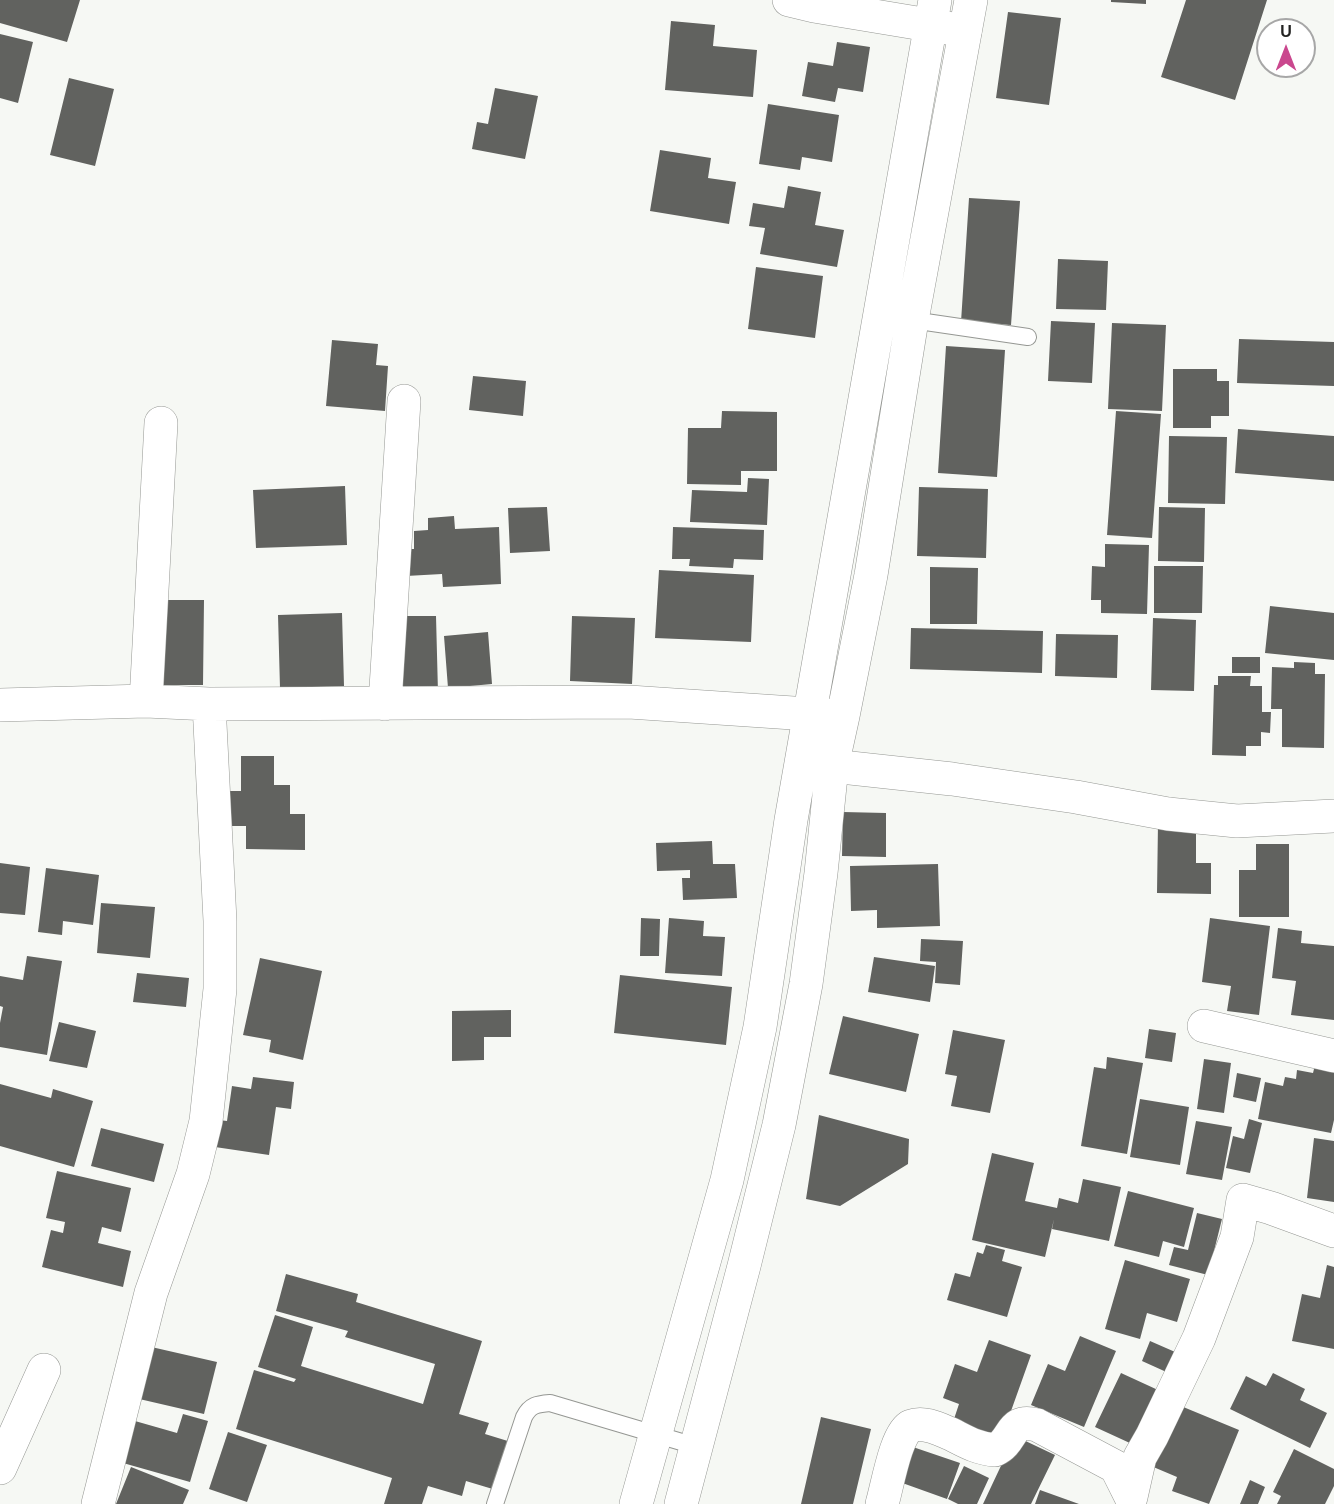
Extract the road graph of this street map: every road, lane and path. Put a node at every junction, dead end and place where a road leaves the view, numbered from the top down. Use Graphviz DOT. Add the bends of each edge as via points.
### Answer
graph roads {
  1 [pos="789,0"];
  2 [pos="933,12"];
  3 [pos="968,16"];
  4 [pos="912,320"];
  5 [pos="1028,337"];
  6 [pos="404,402"];
  7 [pos="161,423"];
  8 [pos="146,701"];
  9 [pos="208,704"];
  10 [pos="385,704"];
  11 [pos="0,705"];
  12 [pos="809,716"];
  13 [pos="843,716"];
  14 [pos="832,766"];
  15 [pos="1334,816"];
  16 [pos="1204,1026"];
  17 [pos="1334,1056"];
  18 [pos="1334,1231"];
  19 [pos="44,1370"];
  20 [pos="655,1435"];
  21 [pos="695,1446"];
  22 [pos="0,1468"];
  23 [pos="1137,1501"];
  24 [pos="99,1504"];
  25 [pos="495,1504"];
  26 [pos="636,1504"];
  27 [pos="681,1504"];
  28 [pos="882,1504"];
  1 -- 2 [label="street" via="814,6"];
  2 -- 3 [label="street"];
  2 -- 12 [label="street"];
  3 -- 4 [label="street"];
  4 -- 5 [label="lane"];
  4 -- 13 [label="street" via="871,575"];
  6 -- 10 [label="street"];
  7 -- 8 [label="street"];
  8 -- 9 [label="street"];
  8 -- 11 [label="street"];
  9 -- 10 [label="street"];
  9 -- 24 [label="street" via="220,989 206,1121 193,1174 151,1293"];
  10 -- 12 [label="street" via="629,702"];
  12 -- 13 [label="street"];
  12 -- 20 [label="street" via="758,1038 727,1180"];
  13 -- 14 [label="street"];
  14 -- 15 [label="street" via="952,779 1214,818"];
  14 -- 21 [label="street" via="806,984 779,1125"];
  16 -- 17 [label="street"];
  18 -- 23 [label="street" via="1243,1200 1234,1247 1199,1338 1140,1457"];
  19 -- 22 [label="street"];
  20 -- 21 [label="lane"];
  20 -- 25 [label="lane" via="550,1403 538,1404 529,1408 524,1417"];
  20 -- 26 [label="street"];
  21 -- 27 [label="street"];
  23 -- 28 [label="street" via="1116,1467 1029,1423 1015,1427 1006,1443 995,1450 977,1447 933,1426 911,1426 899,1443"];
}
